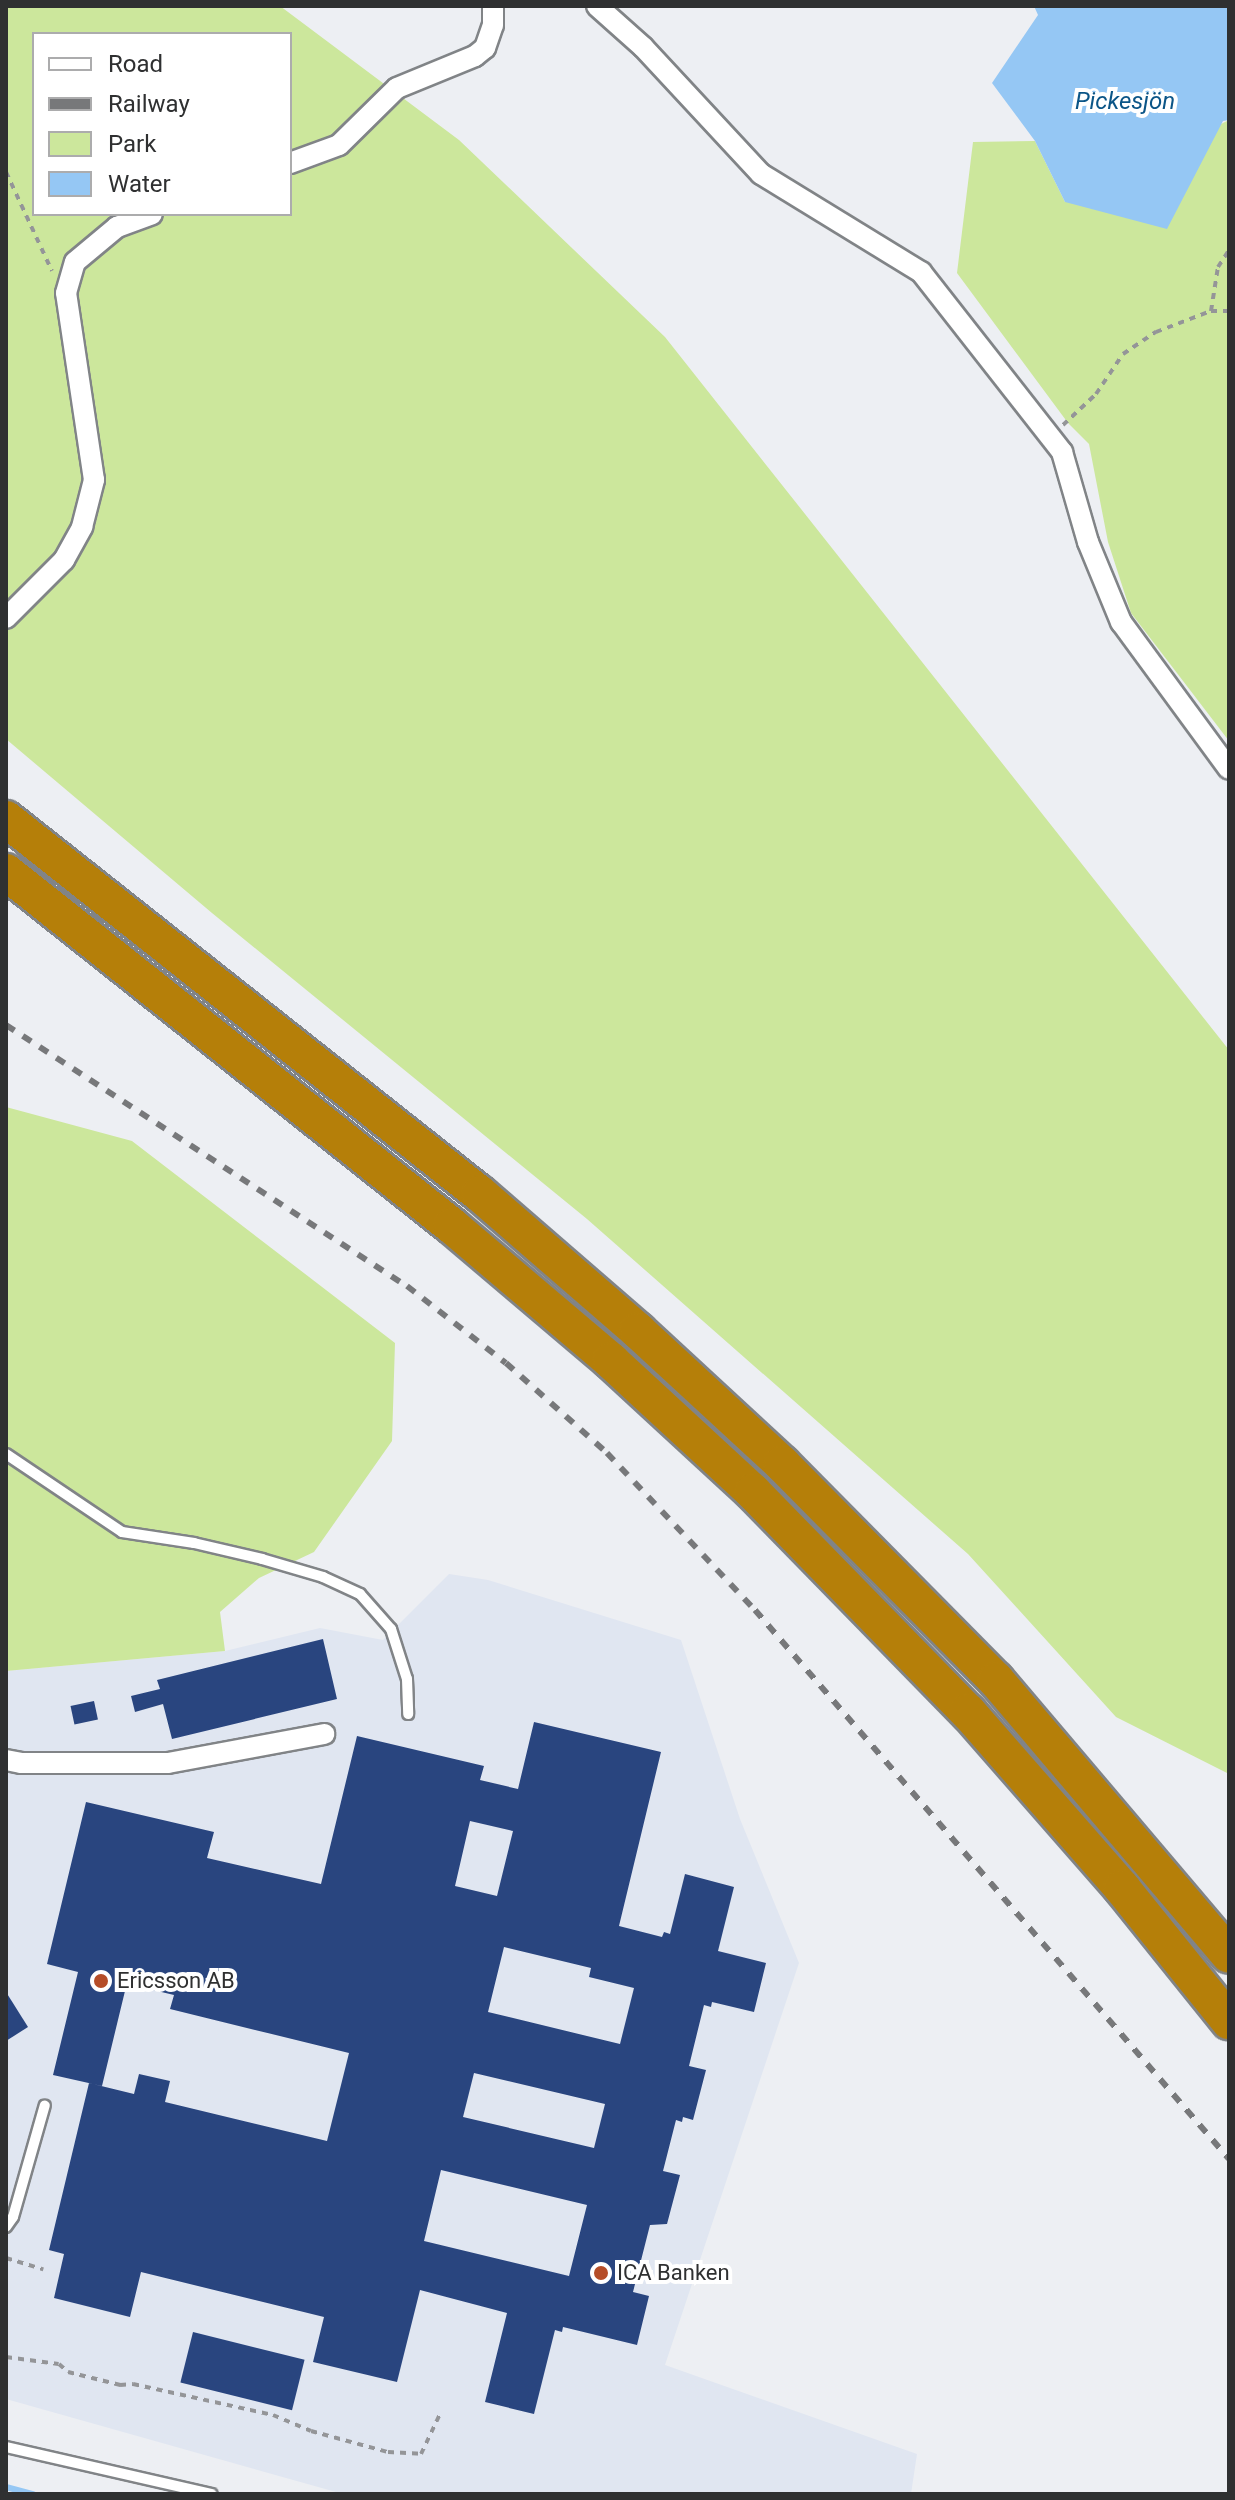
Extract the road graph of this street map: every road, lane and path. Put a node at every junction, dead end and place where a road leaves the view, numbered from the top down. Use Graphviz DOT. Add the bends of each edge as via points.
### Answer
graph roads {
  1 [pos="493,6"];
  2 [pos="597,6"];
  3 [pos="292,162"];
  4 [pos="6,172"];
  5 [pos="147,216"];
  6 [pos="1229,250"];
  7 [pos="70,279"];
  8 [pos="1211,311"];
  9 [pos="1229,311"];
  10 [pos="1053,441"];
  11 [pos="6,618"];
  12 [pos="1229,769"];
  13 [pos="6,819"];
  14 [pos="6,872"];
  15 [pos="6,1454"];
  16 [pos="408,1714"];
  17 [pos="324,1734"];
  18 [pos="6,1760"];
  19 [pos="1229,1955"];
  20 [pos="1229,2021"];
  21 [pos="45,2105"];
  22 [pos="6,2227"];
  23 [pos="6,2258"];
  24 [pos="43,2269"];
  25 [pos="6,2357"];
  26 [pos="440,2414"];
  27 [pos="6,2447"];
  28 [pos="212,2494"];
  1 -- 3 [label="street" via="485,48 475,56 397,88 339,145"];
  2 -- 10 [label="street" via="643,47 761,174 921,272"];
  4 -- 7 [label="path" via="51,271"];
  5 -- 7 [label="street" via="117,227 75,262"];
  6 -- 8 [label="path" via="1218,267"];
  7 -- 11 [label="street" via="66,293 94,480 82,527 64,560"];
  8 -- 9 [label="path"];
  8 -- 10 [label="path" via="1156,332 1123,354 1096,394"];
  10 -- 12 [label="street" via="1062,452 1088,542 1121,622"];
  13 -- 19 [label="highway" via="480,1194 672,1361 888,1568 996,1680"];
  14 -- 20 [label="highway" via="452,1226 611,1361 753,1492 968,1712 1122,1888"];
  15 -- 16 [label="lane" via="122,1532 262,1559 360,1594 391,1629 407,1679"];
  17 -- 18 [label="street" via="168,1763"];
  21 -- 22 [label="lane"];
  23 -- 24 [label="path"];
  25 -- 26 [label="path" via="59,2364 68,2372 120,2385 273,2415 388,2452 421,2454"];
  27 -- 28 [label="lane"];
}
